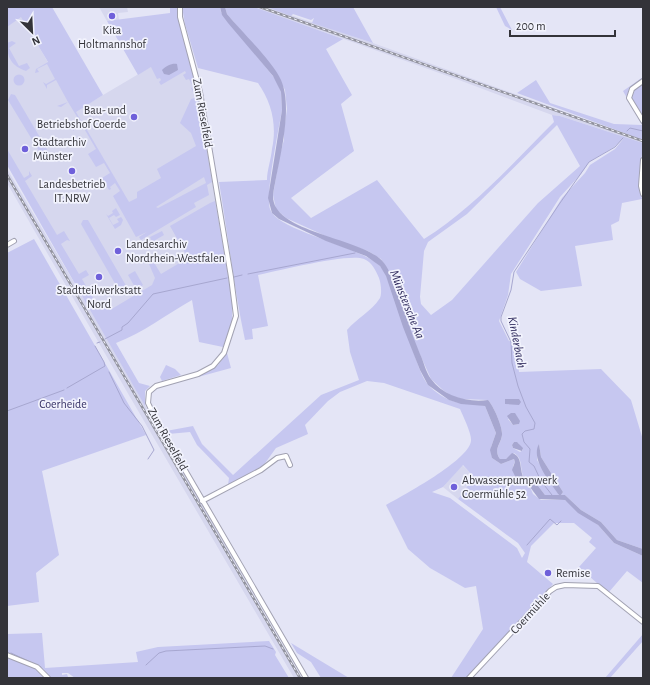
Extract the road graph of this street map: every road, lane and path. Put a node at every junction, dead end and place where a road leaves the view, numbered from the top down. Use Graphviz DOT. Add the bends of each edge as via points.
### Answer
graph roads {
  1 [pos="180,7"];
  2 [pos="643,81"];
  3 [pos="643,121"];
  4 [pos="643,160"];
  5 [pos="643,194"];
  6 [pos="14,241"];
  7 [pos="7,245"];
  8 [pos="290,465"];
  9 [pos="202,501"];
  10 [pos="643,622"];
  11 [pos="7,655"];
  12 [pos="48,678"];
  13 [pos="306,678"];
  14 [pos="469,678"];
  1 -- 9 [label="street, Zum Rieselfeld" via="180,17 200,92 232,277 236,316 224,353 213,366 198,374 156,386 147,398 157,422"];
  2 -- 3 [label="street" via="632,88 629,98"];
  4 -- 5 [label="street"];
  6 -- 7 [label="street"];
  8 -- 9 [label="street" via="286,456 276,458 261,470"];
  9 -- 13 [label="street, Zum Rieselfeld"];
  10 -- 14 [label="street, Coermühle" via="598,586 559,586 550,590"];
  11 -- 12 [label="street" via="37,667"];
}
